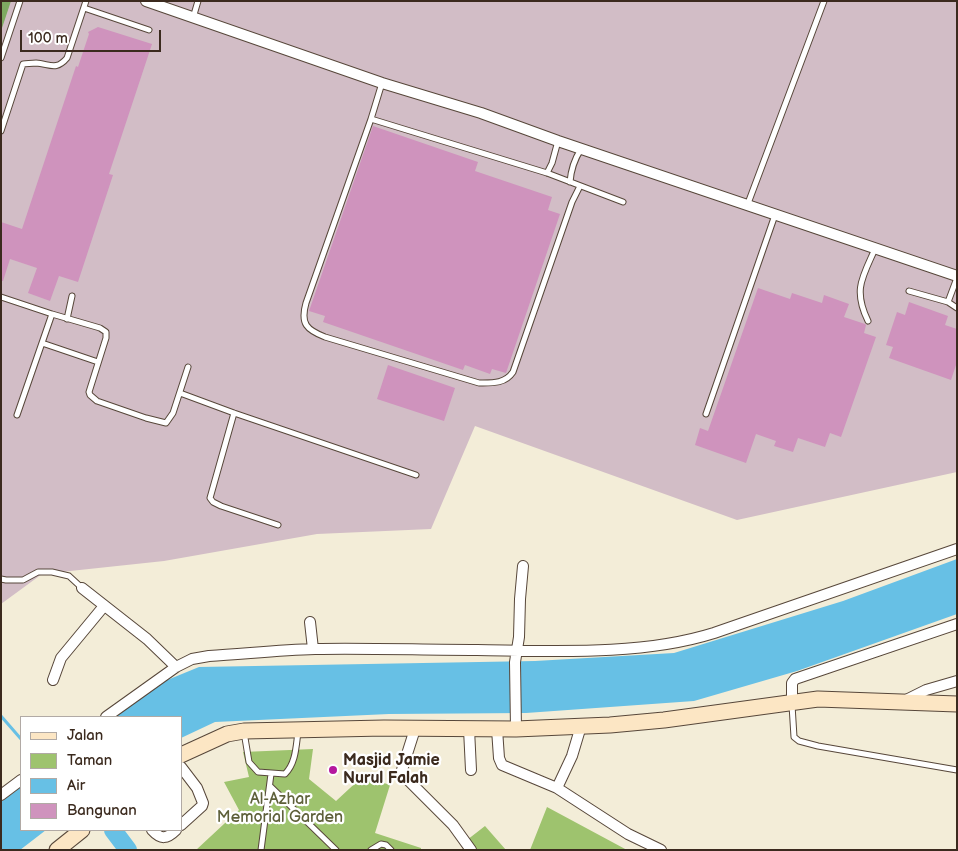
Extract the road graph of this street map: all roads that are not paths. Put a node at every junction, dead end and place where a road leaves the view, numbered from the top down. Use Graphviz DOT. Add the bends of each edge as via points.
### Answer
graph roads {
  1 [pos="20,1"];
  2 [pos="86,1"];
  3 [pos="146,1"];
  4 [pos="198,1"];
  5 [pos="824,1"];
  6 [pos="84,8"];
  7 [pos="193,18"];
  8 [pos="149,30"];
  9 [pos="1,58"];
  10 [pos="382,83"];
  11 [pos="371,120"];
  12 [pos="1,131"];
  13 [pos="558,141"];
  14 [pos="581,148"];
  15 [pos="547,173"];
  16 [pos="570,182"];
  17 [pos="580,186"];
  18 [pos="623,202"];
  19 [pos="747,206"];
  20 [pos="775,215"];
  21 [pos="875,249"];
  22 [pos="957,277"];
  23 [pos="909,291"];
  24 [pos="72,296"];
  25 [pos="1,297"];
  26 [pos="948,302"];
  27 [pos="957,308"];
  28 [pos="52,314"];
  29 [pos="68,319"];
  30 [pos="868,321"];
  31 [pos="42,343"];
  32 [pos="98,362"];
  33 [pos="188,366"];
  34 [pos="180,393"];
  35 [pos="234,413"];
  36 [pos="706,414"];
  37 [pos="17,415"];
  38 [pos="416,475"];
  39 [pos="278,525"];
  40 [pos="957,549"];
  41 [pos="523,566"];
  42 [pos="1,579"];
  43 [pos="82,588"];
  44 [pos="104,606"];
  45 [pos="310,622"];
  46 [pos="957,624"];
  47 [pos="313,649"];
  48 [pos="516,657"];
  49 [pos="176,667"];
  50 [pos="53,680"];
  51 [pos="957,681"];
  52 [pos="903,701"];
  53 [pos="792,702"];
  54 [pos="957,704"];
  55 [pos="107,716"];
  56 [pos="515,721"];
  57 [pos="581,726"];
  58 [pos="415,729"];
  59 [pos="469,729"];
  60 [pos="497,729"];
  61 [pos="298,730"];
  62 [pos="244,731"];
  63 [pos="182,755"];
  64 [pos="182,768"];
  65 [pos="471,770"];
  66 [pos="957,770"];
  67 [pos="272,774"];
  68 [pos="20,781"];
  69 [pos="270,786"];
  70 [pos="557,788"];
  71 [pos="1,795"];
  72 [pos="182,824"];
  73 [pos="81,831"];
  74 [pos="153,831"];
  75 [pos="175,831"];
  76 [pos="57,850"];
  77 [pos="261,850"];
  78 [pos="336,850"];
  79 [pos="371,850"];
  80 [pos="392,850"];
  81 [pos="471,850"];
  82 [pos="661,850"];
  1 -- 9 [label="lane"];
  2 -- 6 [label="lane"];
  3 -- 7 [label="street"];
  4 -- 7 [label="lane"];
  5 -- 19 [label="lane"];
  6 -- 8 [label="lane"];
  6 -- 12 [label="lane" via="62,65 22,64"];
  7 -- 10 [label="street"];
  10 -- 11 [label="lane"];
  10 -- 13 [label="street" via="481,112"];
  11 -- 15 [label="lane"];
  11 -- 17 [label="lane" via="304,310 303,319 308,328 325,337 479,383 498,383 510,377"];
  13 -- 14 [label="street"];
  13 -- 15 [label="lane"];
  14 -- 16 [label="lane" via="575,158"];
  14 -- 19 [label="street"];
  15 -- 16 [label="lane"];
  16 -- 17 [label="lane"];
  17 -- 18 [label="lane"];
  19 -- 20 [label="street"];
  20 -- 21 [label="street"];
  20 -- 36 [label="lane"];
  21 -- 22 [label="street"];
  21 -- 30 [label="lane" via="860,287 860,298"];
  22 -- 26 [label="lane"];
  23 -- 26 [label="lane"];
  24 -- 29 [label="lane"];
  25 -- 28 [label="lane"];
  26 -- 27 [label="lane"];
  28 -- 29 [label="lane"];
  28 -- 31 [label="lane"];
  29 -- 32 [label="lane" via="105,331 106,338"];
  31 -- 32 [label="lane"];
  31 -- 37 [label="lane"];
  32 -- 34 [label="lane" via="88,393 97,401 166,423"];
  33 -- 34 [label="lane"];
  34 -- 35 [label="lane"];
  35 -- 38 [label="lane"];
  35 -- 39 [label="lane" via="210,498 221,506"];
  40 -- 48 [label="street" via="696,639 660,646"];
  41 -- 48 [label="street"];
  42 -- 43 [label="lane" via="23,580 38,572 52,572 70,576"];
  43 -- 44 [label="street"];
  44 -- 49 [label="street" via="147,639"];
  44 -- 50 [label="street" via="61,658"];
  45 -- 47 [label="street"];
  46 -- 53 [label="street" via="794,679"];
  47 -- 48 [label="street" via="479,650"];
  47 -- 49 [label="street" via="192,658"];
  48 -- 56 [label="street"];
  49 -- 55 [label="street"];
  51 -- 52 [label="street"];
  52 -- 53 [label="street" via="818,699"];
  52 -- 54 [label="street"];
  53 -- 57 [label="street" via="664,720"];
  53 -- 66 [label="lane" via="794,737 799,742"];
  56 -- 57 [label="street"];
  56 -- 60 [label="street"];
  57 -- 70 [label="street"];
  58 -- 59 [label="street"];
  58 -- 61 [label="street"];
  58 -- 81 [label="street" via="401,773 453,825"];
  59 -- 60 [label="street"];
  59 -- 65 [label="street"];
  60 -- 70 [label="street" via="502,765"];
  61 -- 62 [label="street"];
  61 -- 67 [label="lane" via="295,754 288,770 285,774"];
  62 -- 63 [label="street" via="227,734"];
  62 -- 67 [label="lane" via="249,762 258,772"];
  64 -- 72 [label="street" via="197,788 203,803"];
  67 -- 69 [label="lane"];
  68 -- 71 [label="street"];
  69 -- 77 [label="lane"];
  69 -- 78 [label="lane"];
  70 -- 82 [label="street" via="628,834"];
  73 -- 76 [label="street"];
  74 -- 75 [label="street" via="160,838 166,838"];
  79 -- 80 [label="lane" via="381,844"];
}
